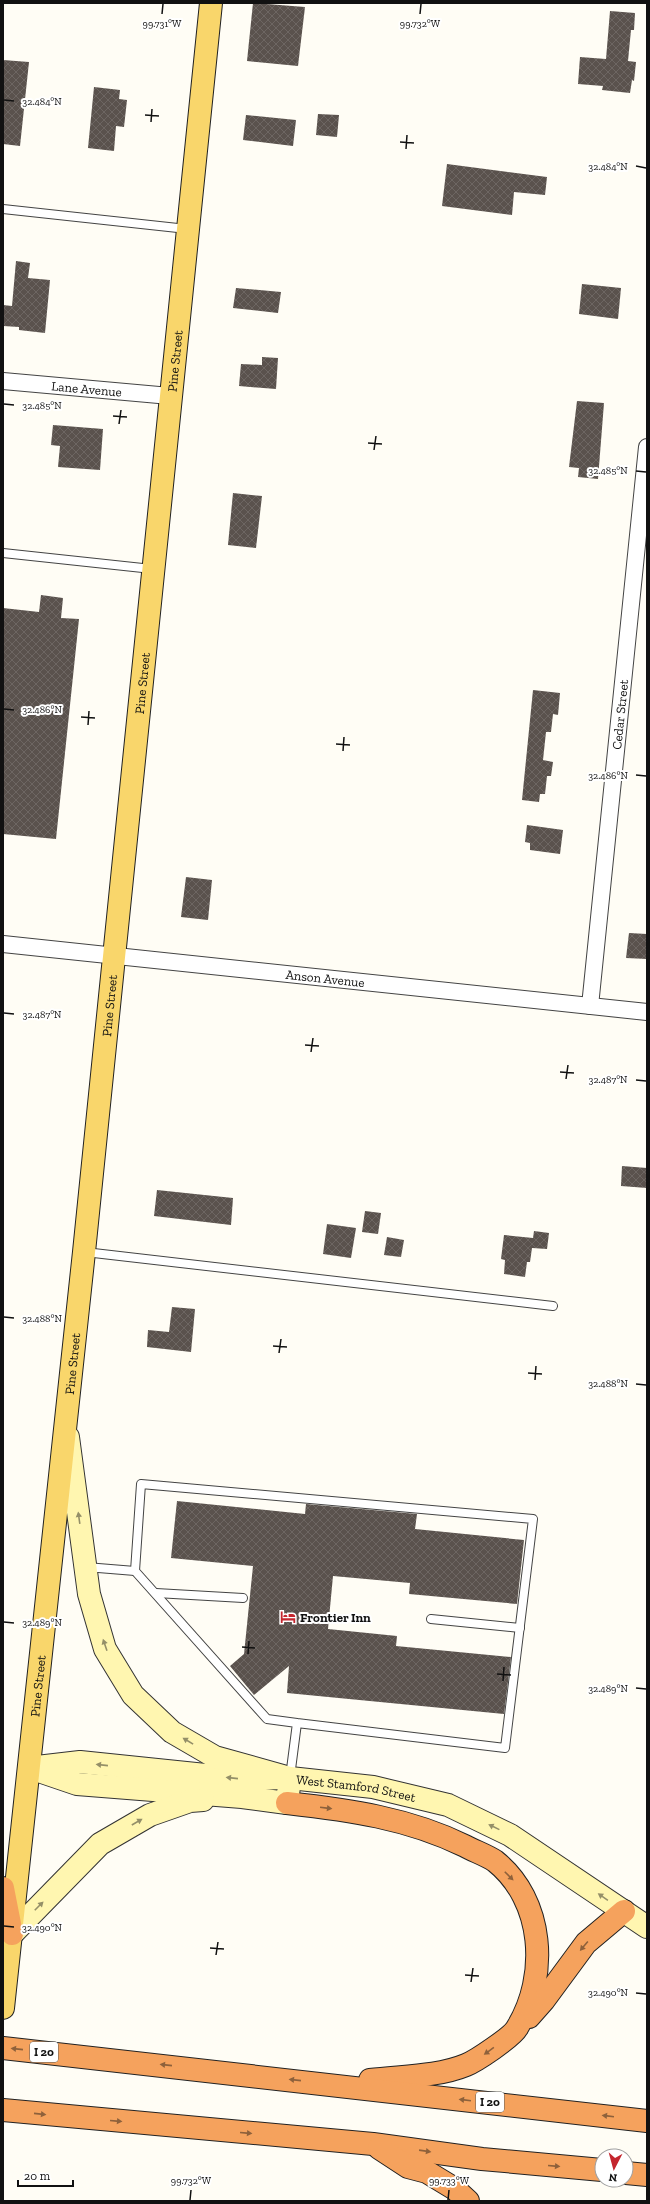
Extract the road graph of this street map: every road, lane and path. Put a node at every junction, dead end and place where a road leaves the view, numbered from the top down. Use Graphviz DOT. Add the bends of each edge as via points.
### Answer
graph roads {
  1 [pos="211,3"];
  2 [pos="3,209"];
  3 [pos="188,229"];
  4 [pos="3,381"];
  5 [pos="170,396"];
  6 [pos="647,447"];
  7 [pos="3,553"];
  8 [pos="153,569"];
  9 [pos="3,944"];
  10 [pos="113,955"];
  11 [pos="590,1006"];
  12 [pos="647,1012"];
  13 [pos="84,1252"];
  14 [pos="553,1306"];
  15 [pos="66,1422"];
  16 [pos="85,1567"];
  17 [pos="135,1571"];
  18 [pos="156,1593"];
  19 [pos="243,1598"];
  20 [pos="431,1619"];
  21 [pos="520,1628"];
  22 [pos="296,1723"];
  23 [pos="30,1768"];
  24 [pos="290,1778"];
  25 [pos="242,1797"];
  26 [pos="287,1803"];
  27 [pos="3,1888"];
  28 [pos="624,1911"];
  29 [pos="647,1927"];
  30 [pos="12,1934"];
  31 [pos="3,2008"];
  32 [pos="517,2030"];
  33 [pos="3,2048"];
  34 [pos="334,2084"];
  35 [pos="3,2110"];
  36 [pos="647,2121"];
  37 [pos="373,2144"];
  38 [pos="594,2169"];
  39 [pos="634,2174"];
  40 [pos="647,2175"];
  41 [pos="468,2201"];
  1 -- 3 [label="main road, Pine Street"];
  2 -- 3 [label="lane"];
  3 -- 5 [label="main road, Pine Street"];
  4 -- 5 [label="street, Lane Avenue"];
  5 -- 8 [label="main road, Pine Street"];
  6 -- 11 [label="street, Cedar Street"];
  7 -- 8 [label="lane"];
  8 -- 10 [label="main road, Pine Street"];
  9 -- 10 [label="street, Anson Avenue"];
  10 -- 11 [label="street, Anson Avenue"];
  10 -- 13 [label="main road, Pine Street"];
  11 -- 12 [label="street, Anson Avenue"];
  13 -- 14 [label="lane"];
  13 -- 15 [label="main road, Pine Street"];
  16 -- 15 [label="main road, one-way"];
  15 -- 23 [label="main road, Pine Street"];
  16 -- 17 [label="lane"];
  24 -- 16 [label="main road, one-way" via="215,1758 172,1732 133,1695 105,1649 89,1594"];
  17 -- 18 [label="lane"];
  17 -- 21 [label="lane" via="141,1484 533,1519"];
  18 -- 19 [label="lane"];
  18 -- 22 [label="lane" via="267,1719"];
  20 -- 21 [label="lane"];
  21 -- 22 [label="lane" via="505,1748"];
  22 -- 24 [label="lane"];
  24 -- 23 [label="main road, West Stamford Street, one-way" via="244,1779 80,1762"];
  23 -- 25 [label="main road" via="77,1784"];
  23 -- 30 [label="main road, Pine Street"];
  24 -- 26 [label="main road"];
  28 -- 24 [label="main road, West Stamford Street, one-way" via="510,1835 448,1805 373,1787"];
  25 -- 26 [label="main road"];
  30 -- 25 [label="main road, one-way" via="100,1844 150,1815 190,1801"];
  26 -- 32 [label="highway, one-way" via="347,1810 422,1827 494,1860 518,1885 534,1920 538,1962 533,1996"];
  27 -- 30 [label="highway"];
  28 -- 29 [label="main road, West Stamford Street"];
  28 -- 32 [label="highway, one-way" via="586,1943 544,2000"];
  30 -- 31 [label="main road, Pine Street"];
  32 -- 34 [label="highway, one-way" via="466,2065 442,2072"];
  34 -- 33 [label="highway, I 20, one-way"];
  36 -- 34 [label="highway, I 20, one-way"];
  35 -- 37 [label="highway, one-way"];
  37 -- 38 [label="highway, one-way" via="482,2159"];
  37 -- 41 [label="highway" via="408,2167 427,2172 455,2189"];
  39 -- 40 [label="highway"];
}
